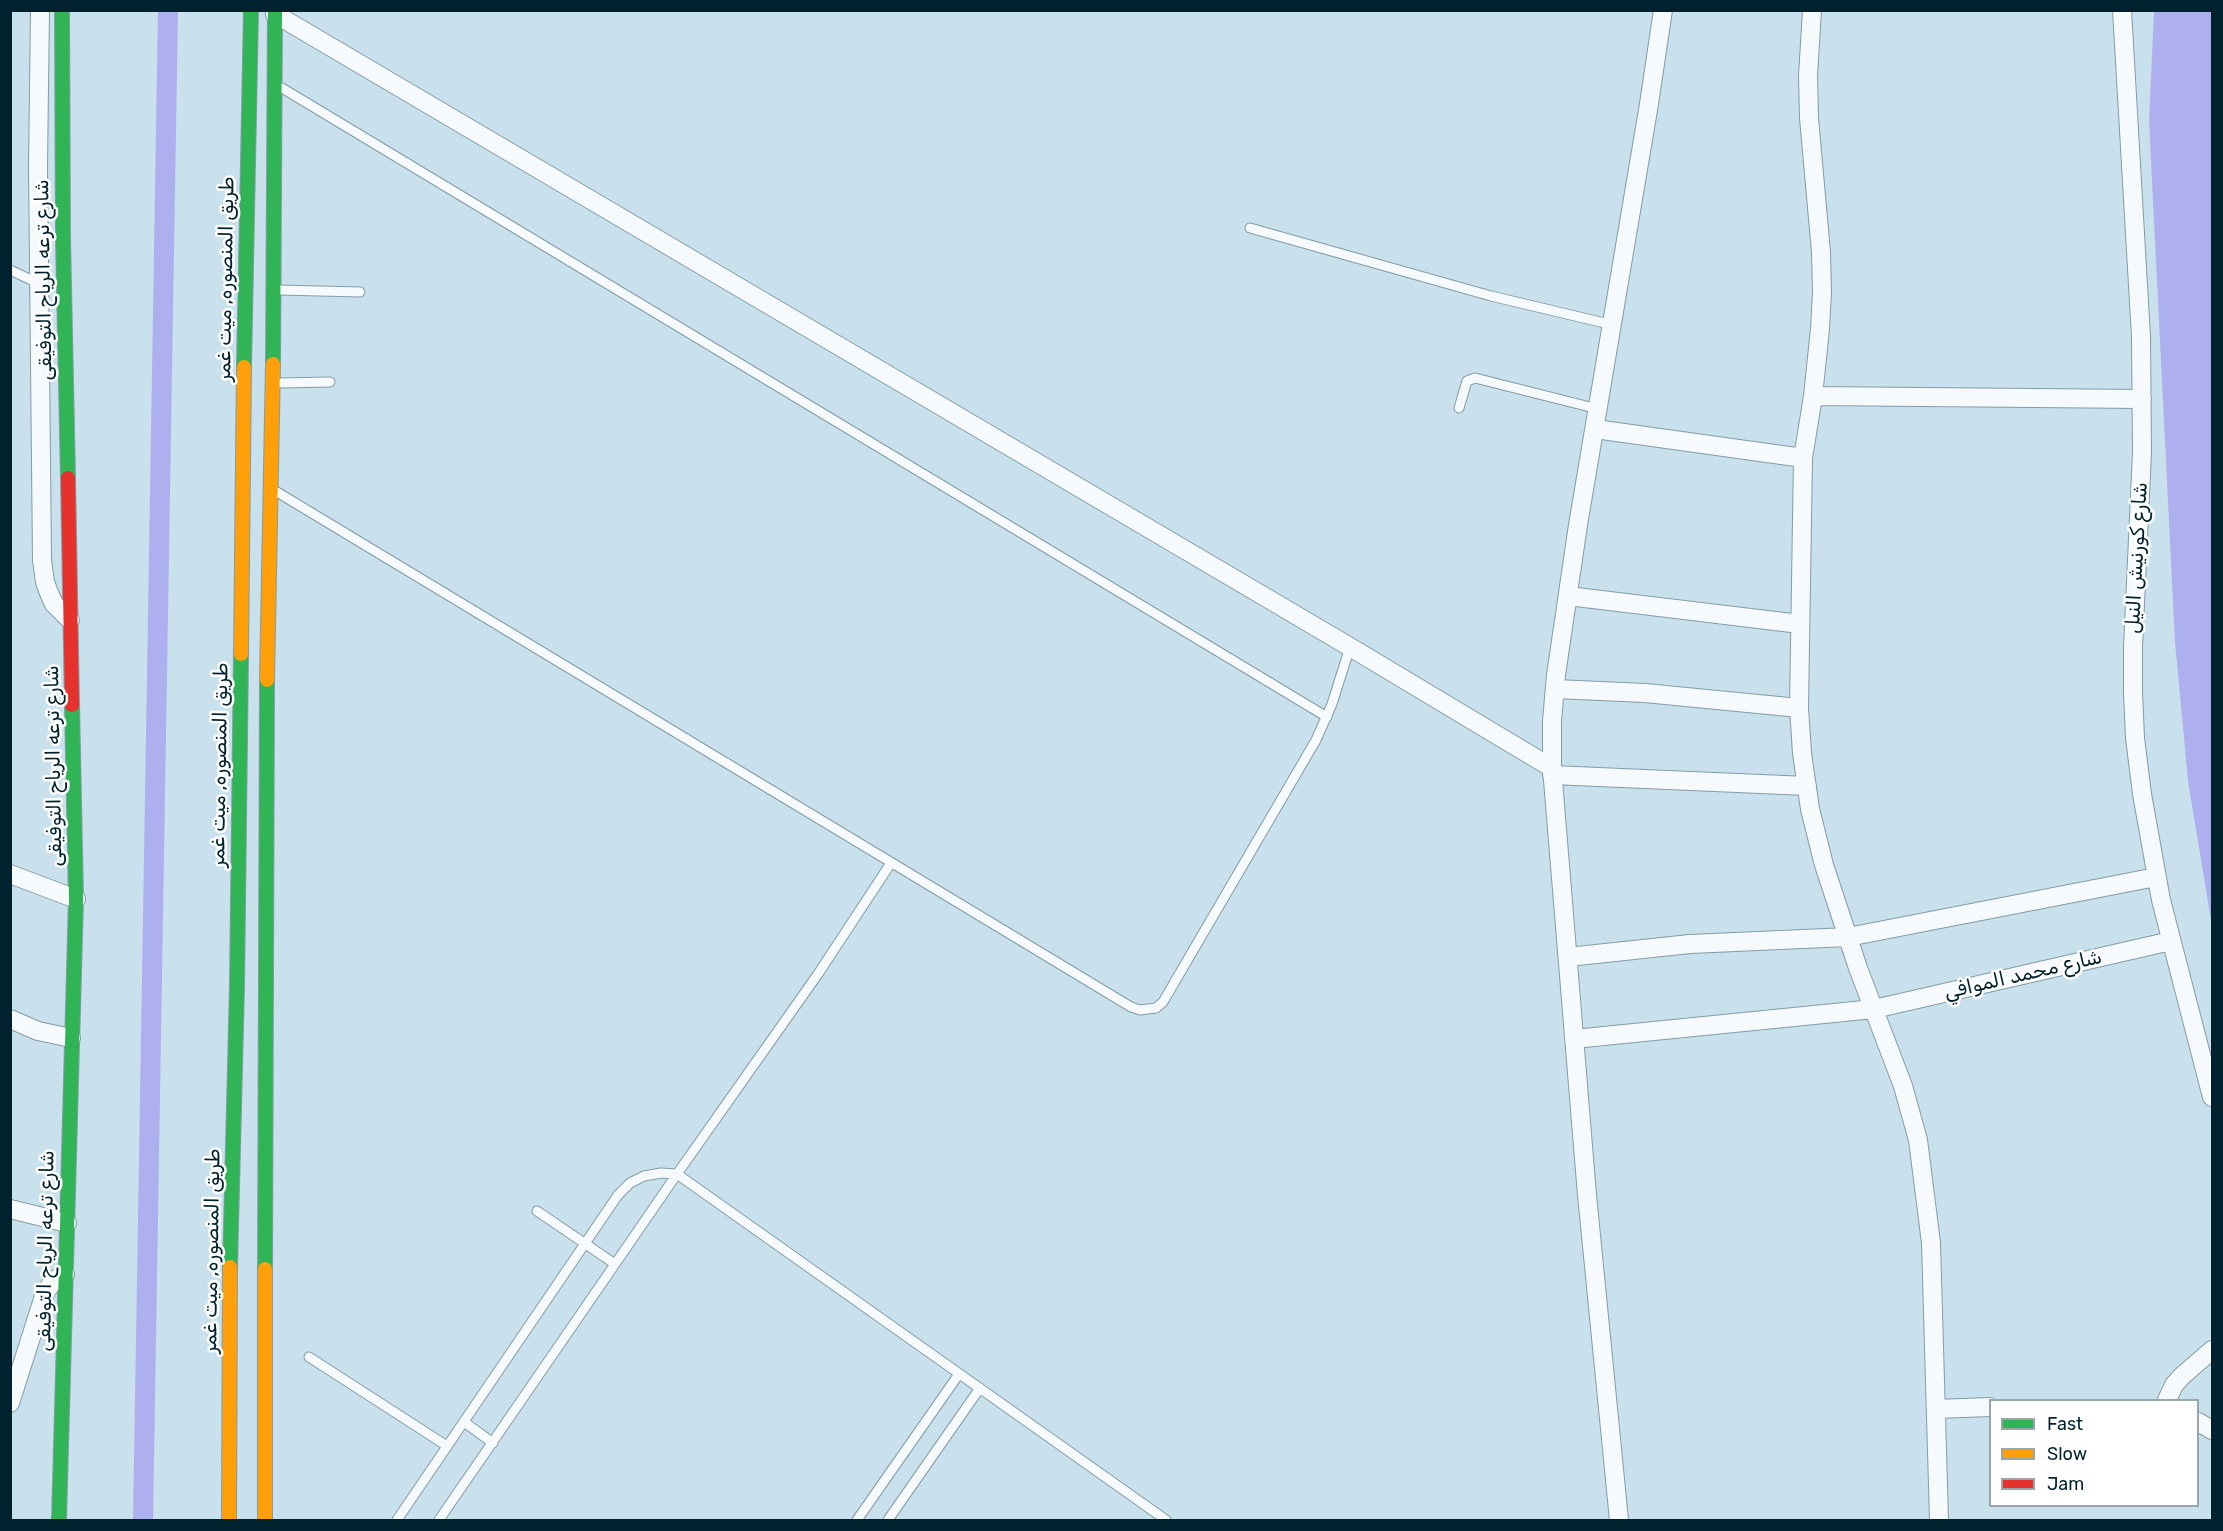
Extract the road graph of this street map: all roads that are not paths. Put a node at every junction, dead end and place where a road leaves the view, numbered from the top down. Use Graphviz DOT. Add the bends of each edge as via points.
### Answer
graph roads {
  1 [pos="40,10"];
  2 [pos="62,10"];
  3 [pos="250,10"];
  4 [pos="1663,10"];
  5 [pos="1812,10"];
  6 [pos="2122,10"];
  7 [pos="275,12"];
  8 [pos="275,84"];
  9 [pos="1250,228"];
  10 [pos="39,237"];
  11 [pos="63,238"];
  12 [pos="10,270"];
  13 [pos="40,284"];
  14 [pos="272,289"];
  15 [pos="360,292"];
  16 [pos="1612,325"];
  17 [pos="330,382"];
  18 [pos="270,383"];
  19 [pos="1813,396"];
  20 [pos="2142,399"];
  21 [pos="1459,408"];
  22 [pos="1598,409"];
  23 [pos="1595,429"];
  24 [pos="1803,458"];
  25 [pos="269,487"];
  26 [pos="1568,596"];
  27 [pos="70,620"];
  28 [pos="1800,624"];
  29 [pos="1350,647"];
  30 [pos="1555,689"];
  31 [pos="1799,708"];
  32 [pos="1327,717"];
  33 [pos="1552,772"];
  34 [pos="1807,786"];
  35 [pos="891,863"];
  36 [pos="10,874"];
  37 [pos="2156,877"];
  38 [pos="76,899"];
  39 [pos="1848,937"];
  40 [pos="2171,941"];
  41 [pos="1568,957"];
  42 [pos="1874,1009"];
  43 [pos="10,1019"];
  44 [pos="71,1038"];
  45 [pos="1574,1039"];
  46 [pos="2212,1098"];
  47 [pos="677,1174"];
  48 [pos="10,1209"];
  49 [pos="537,1211"];
  50 [pos="67,1222"];
  51 [pos="585,1243"];
  52 [pos="615,1264"];
  53 [pos="65,1274"];
  54 [pos="2212,1350"];
  55 [pos="309,1357"];
  56 [pos="959,1374"];
  57 [pos="980,1388"];
  58 [pos="2168,1399"];
  59 [pos="10,1403"];
  60 [pos="1989,1407"];
  61 [pos="1936,1409"];
  62 [pos="464,1422"];
  63 [pos="493,1443"];
  64 [pos="447,1446"];
  65 [pos="59,1521"];
  66 [pos="229,1521"];
  67 [pos="265,1521"];
  68 [pos="397,1521"];
  69 [pos="440,1521"];
  70 [pos="857,1521"];
  71 [pos="888,1521"];
  72 [pos="1166,1521"];
  73 [pos="1619,1521"];
  74 [pos="1939,1521"];
  1 -- 10 [label="street"];
  2 -- 11 [label="main road, شارع ترعه الرياح التوفيقى"];
  3 -- 66 [label="main road, طريق المنصوره, ميت غمر"];
  4 -- 16 [label="street"];
  5 -- 19 [label="street" via="1809,118 1822,292"];
  6 -- 20 [label="street, شارع كورنيش النيل"];
  7 -- 8 [label="main road"];
  7 -- 29 [label="street"];
  8 -- 14 [label="main road"];
  8 -- 32 [label="lane"];
  9 -- 16 [label="lane" via="1491,296"];
  10 -- 11 [label="main road"];
  10 -- 13 [label="street"];
  11 -- 27 [label="main road, شارع ترعه الرياح التوفيقى"];
  12 -- 13 [label="lane"];
  13 -- 27 [label="street" via="42,571 54,604"];
  14 -- 15 [label="lane"];
  14 -- 18 [label="main road"];
  16 -- 22 [label="street"];
  17 -- 18 [label="lane"];
  18 -- 25 [label="main road"];
  19 -- 20 [label="street"];
  19 -- 24 [label="street"];
  20 -- 37 [label="street, شارع كورنيش النيل" via="2133,692 2142,794"];
  21 -- 22 [label="lane" via="1467,381 1475,378"];
  22 -- 23 [label="street"];
  23 -- 24 [label="street"];
  23 -- 26 [label="street"];
  24 -- 28 [label="street"];
  25 -- 35 [label="lane"];
  25 -- 67 [label="main road"];
  26 -- 28 [label="street"];
  26 -- 30 [label="street"];
  27 -- 38 [label="main road, شارع ترعه الرياح التوفيقى"];
  28 -- 31 [label="street"];
  29 -- 32 [label="lane"];
  29 -- 33 [label="street"];
  30 -- 31 [label="street"];
  30 -- 33 [label="street"];
  31 -- 34 [label="street"];
  32 -- 35 [label="lane" via="1175,982 1156,1008 1131,1008"];
  33 -- 34 [label="street"];
  33 -- 41 [label="street"];
  34 -- 39 [label="street" via="1824,865"];
  35 -- 47 [label="lane"];
  36 -- 38 [label="street"];
  37 -- 39 [label="street"];
  37 -- 40 [label="street, شارع كورنيش النيل"];
  38 -- 44 [label="main road, شارع ترعه الرياح التوفيقى"];
  39 -- 41 [label="street" via="1690,944"];
  39 -- 42 [label="street"];
  40 -- 42 [label="street, شارع محمد الموافي"];
  40 -- 46 [label="street, شارع كورنيش النيل"];
  41 -- 45 [label="street"];
  42 -- 45 [label="street, شارع محمد الموافي"];
  42 -- 61 [label="street" via="1904,1086 1918,1140 1931,1243"];
  43 -- 44 [label="street"];
  44 -- 50 [label="main road, شارع ترعه الرياح التوفيقى"];
  45 -- 73 [label="street"];
  47 -- 51 [label="lane" via="652,1174 630,1183"];
  47 -- 52 [label="lane"];
  47 -- 56 [label="lane"];
  48 -- 50 [label="street"];
  49 -- 51 [label="lane"];
  50 -- 53 [label="main road, شارع ترعه الرياح التوفيقى"];
  51 -- 52 [label="lane"];
  51 -- 62 [label="lane"];
  52 -- 63 [label="lane"];
  53 -- 59 [label="street" via="53,1281 45,1293"];
  53 -- 65 [label="main road, شارع ترعه الرياح التوفيقى"];
  54 -- 58 [label="street" via="2174,1385"];
  55 -- 64 [label="lane"];
  56 -- 57 [label="lane"];
  56 -- 70 [label="lane"];
  57 -- 71 [label="lane"];
  57 -- 72 [label="lane"];
  60 -- 61 [label="street"];
  61 -- 74 [label="street"];
  62 -- 63 [label="lane"];
  62 -- 64 [label="lane"];
  63 -- 69 [label="lane"];
  64 -- 68 [label="lane"];
}
